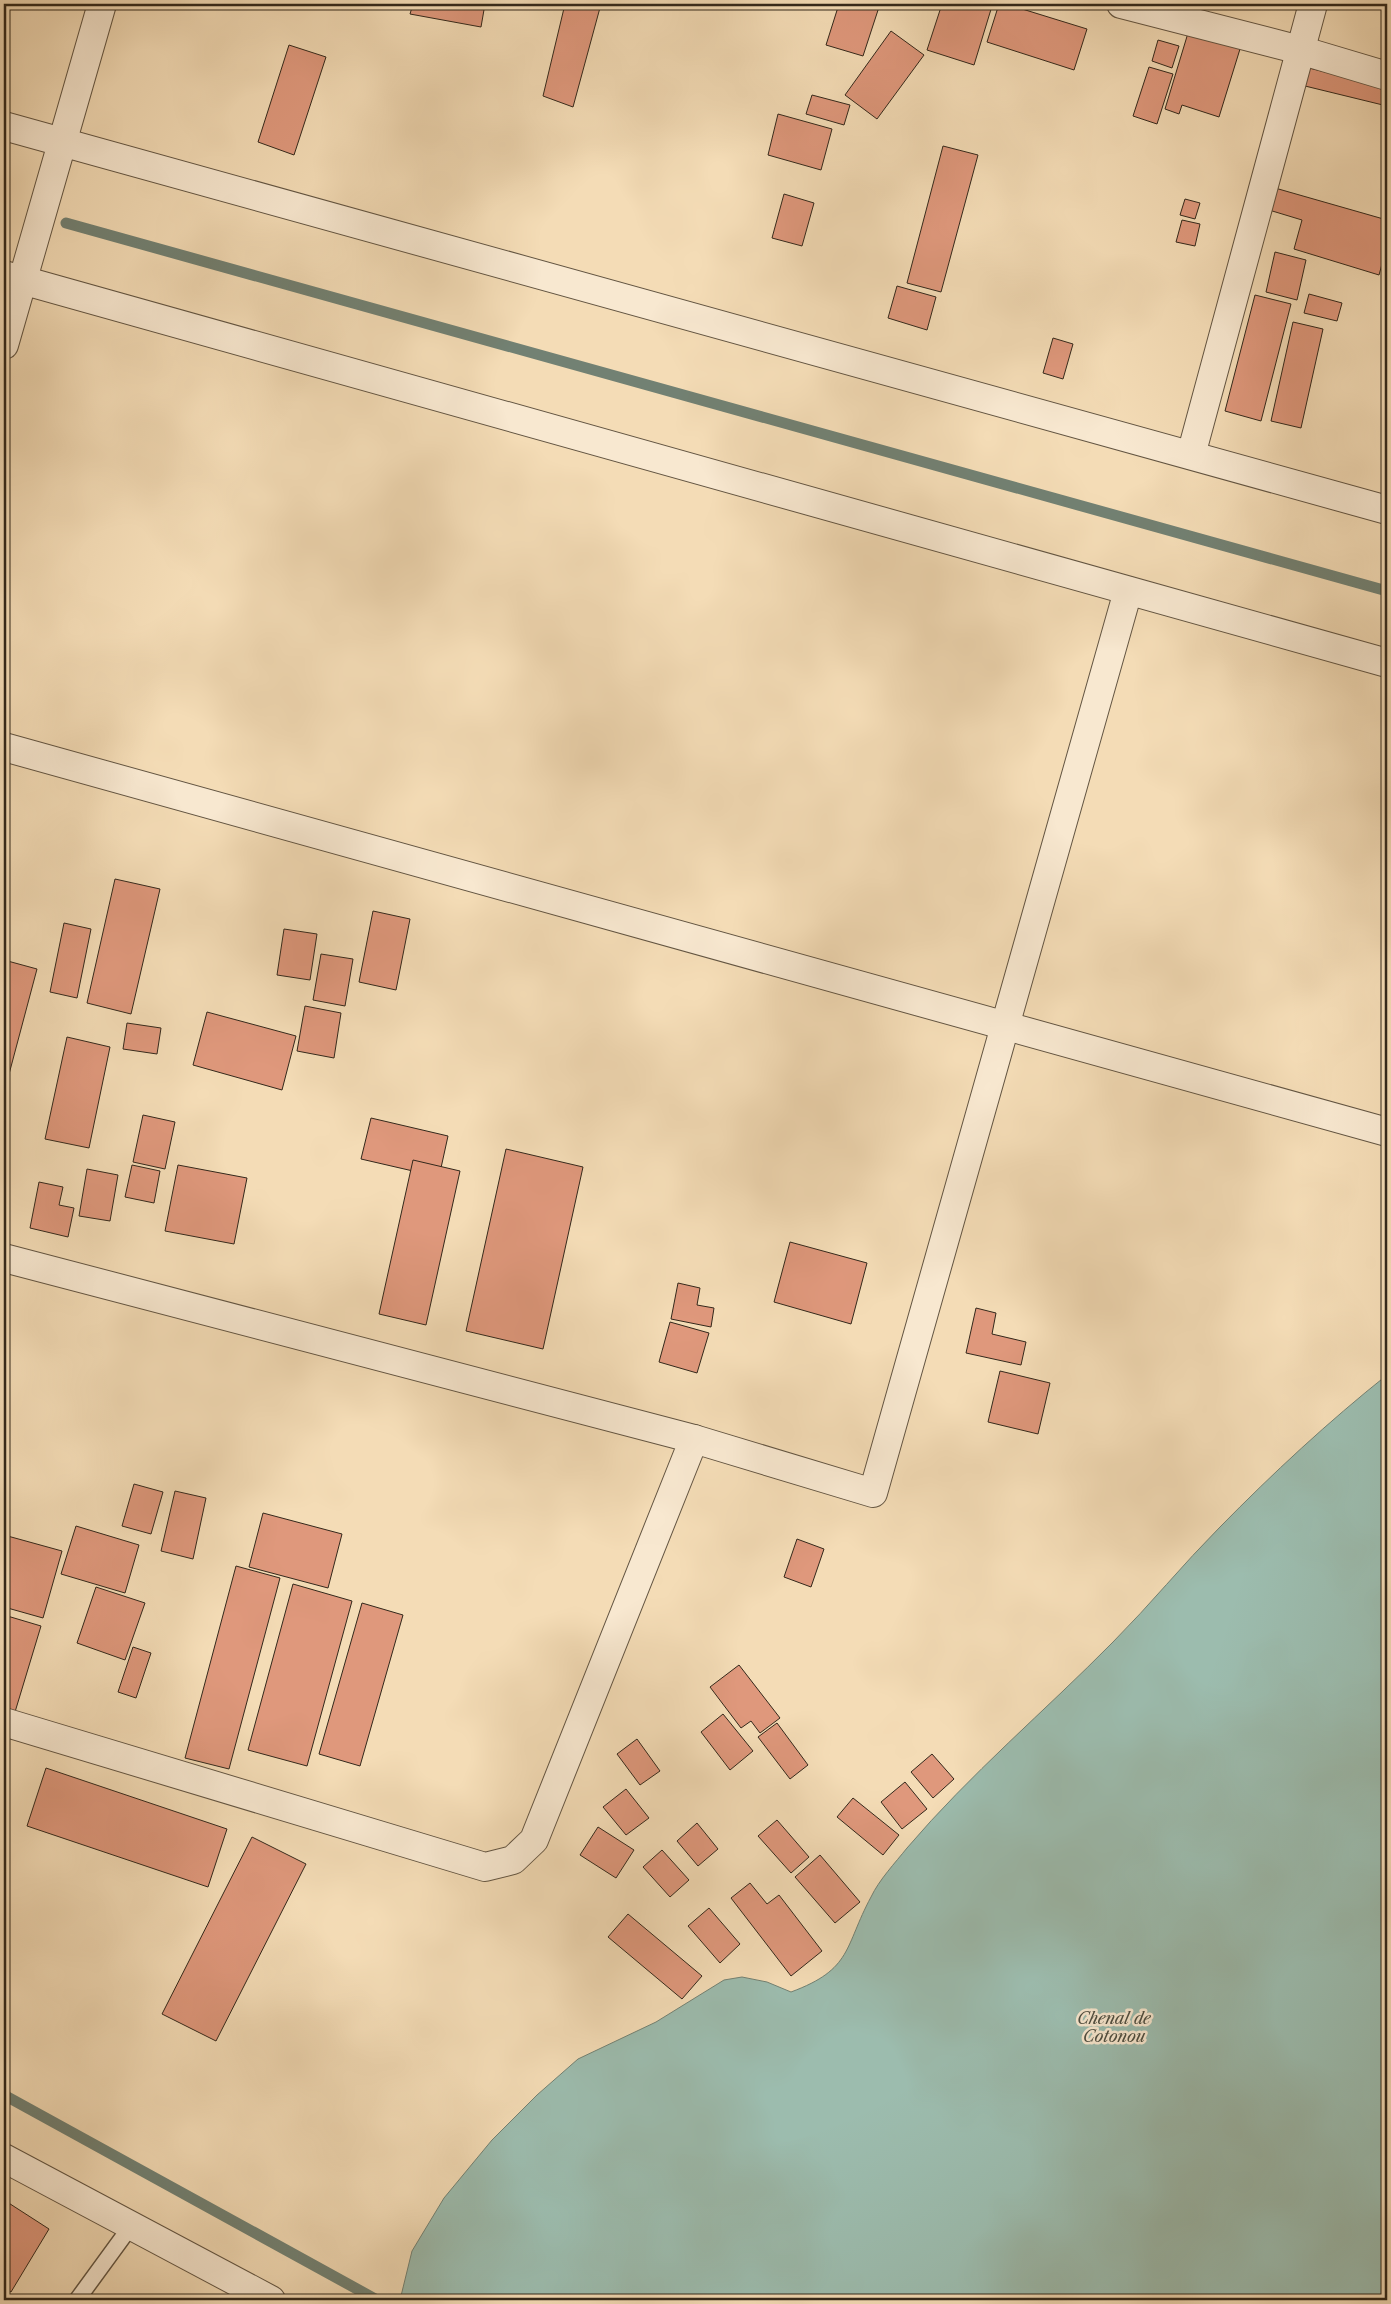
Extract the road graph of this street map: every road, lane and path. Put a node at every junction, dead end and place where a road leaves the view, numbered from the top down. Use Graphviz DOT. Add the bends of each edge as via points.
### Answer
graph roads {
  1 [pos="102,4"];
  2 [pos="1121,4"];
  3 [pos="1313,4"];
  4 [pos="1300,50"];
  5 [pos="1387,76"];
  6 [pos="4,126"];
  7 [pos="63,142"];
  8 [pos="14,278"];
  9 [pos="4,345"];
  10 [pos="1191,455"];
  11 [pos="1387,510"];
  12 [pos="1128,591"];
  13 [pos="1387,663"];
  14 [pos="4,747"];
  15 [pos="1005,1026"];
  16 [pos="1387,1132"];
  17 [pos="4,1258"];
  18 [pos="694,1439"];
  19 [pos="4,1722"];
  20 [pos="4,2158"];
  21 [pos="131,2226"];
  22 [pos="77,2300"];
  23 [pos="271,2300"];
  1 -- 7 [label="street"];
  2 -- 4 [label="street"];
  3 -- 4 [label="street"];
  4 -- 5 [label="street"];
  4 -- 10 [label="street"];
  6 -- 7 [label="street"];
  7 -- 8 [label="street"];
  7 -- 10 [label="street"];
  8 -- 9 [label="street"];
  8 -- 12 [label="street"];
  10 -- 11 [label="street"];
  12 -- 13 [label="street"];
  12 -- 15 [label="street"];
  14 -- 15 [label="street"];
  15 -- 16 [label="street"];
  15 -- 18 [label="street" via="873,1493"];
  17 -- 18 [label="street"];
  18 -- 19 [label="street" via="534,1840 513,1860 485,1867"];
  20 -- 21 [label="street"];
  21 -- 22 [label="lane"];
  21 -- 23 [label="street"];
}
